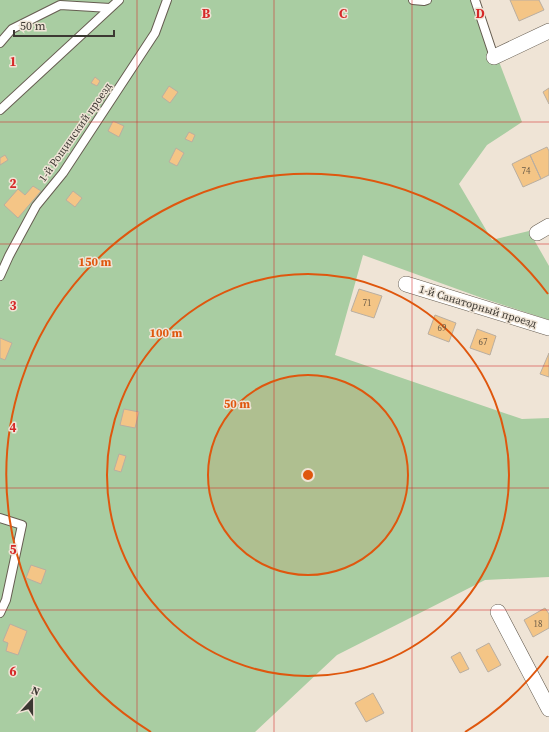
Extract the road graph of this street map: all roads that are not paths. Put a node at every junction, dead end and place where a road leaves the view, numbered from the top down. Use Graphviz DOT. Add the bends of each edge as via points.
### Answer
graph roads {
  1 [pos="119,0"];
  2 [pos="167,0"];
  3 [pos="414,0"];
  4 [pos="427,0"];
  5 [pos="475,0"];
  6 [pos="110,8"];
  7 [pos="549,31"];
  8 [pos="0,43"];
  9 [pos="494,57"];
  10 [pos="0,110"];
  11 [pos="0,276"];
  12 [pos="406,284"];
  13 [pos="549,328"];
  14 [pos="0,518"];
  15 [pos="498,612"];
  16 [pos="0,613"];
  17 [pos="549,709"];
  1 -- 6 [label="lane"];
  2 -- 11 [label="lane, 1-й Рощинский проезд" via="155,33 63,173 36,206"];
  3 -- 4 [label="lane"];
  5 -- 9 [label="lane"];
  6 -- 8 [label="lane" via="60,6 12,29"];
  6 -- 10 [label="lane"];
  7 -- 9 [label="street"];
  12 -- 13 [label="street, 1-й Санаторный проезд"];
  14 -- 16 [label="lane" via="22,526 6,600"];
  15 -- 17 [label="street"];
}
